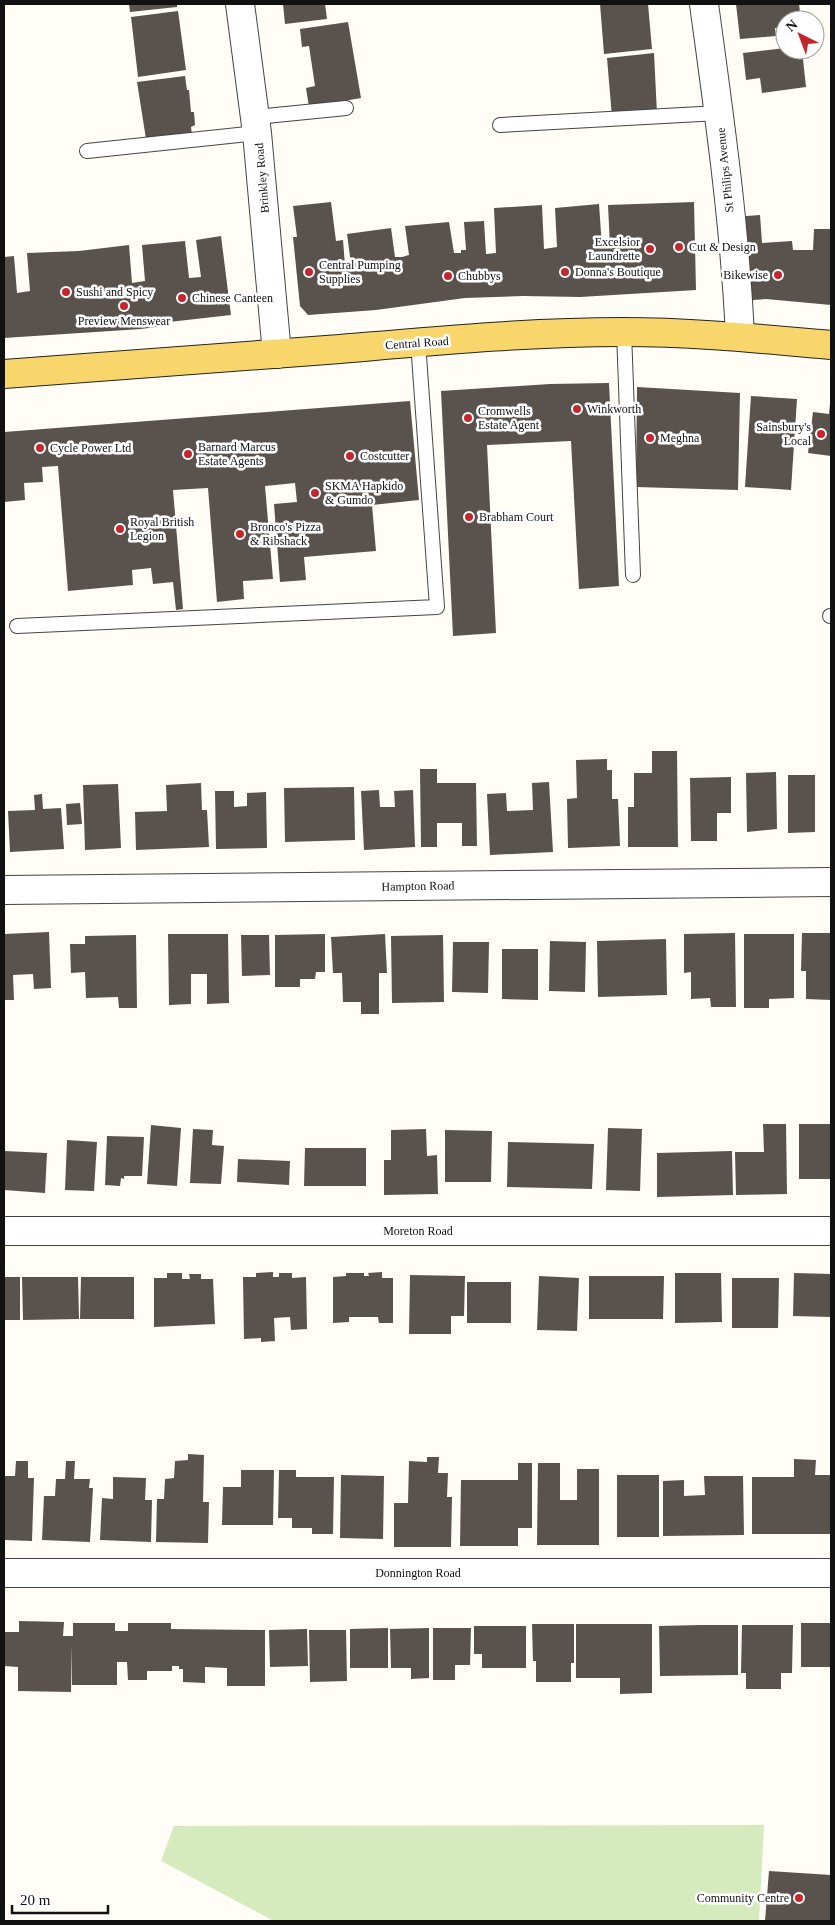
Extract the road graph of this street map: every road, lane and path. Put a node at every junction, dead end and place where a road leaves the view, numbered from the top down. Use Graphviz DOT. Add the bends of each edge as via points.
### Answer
graph roads {
  1 [pos="240,4"];
  2 [pos="704,4"];
  3 [pos="346,108"];
  4 [pos="718,113"];
  5 [pos="256,125"];
  6 [pos="500,125"];
  7 [pos="87,151"];
  8 [pos="624,332"];
  9 [pos="740,337"];
  10 [pos="418,342"];
  11 [pos="831,345"];
  12 [pos="277,354"];
  13 [pos="4,374"];
  14 [pos="634,575"];
  15 [pos="17,626"];
  16 [pos="831,882"];
  17 [pos="4,890"];
  18 [pos="4,1231"];
  19 [pos="831,1231"];
  20 [pos="4,1573"];
  21 [pos="831,1573"];
  1 -- 5 [label="street, Brinkley Road"];
  2 -- 4 [label="street, St Philips Avenue"];
  3 -- 5 [label="lane"];
  4 -- 6 [label="lane"];
  4 -- 9 [label="street, St Philips Avenue"];
  5 -- 7 [label="lane"];
  5 -- 12 [label="street, Brinkley Road"];
  8 -- 9 [label="main road, Central Road"];
  8 -- 10 [label="main road, Central Road"];
  8 -- 14 [label="lane"];
  9 -- 11 [label="main road, Central Road"];
  10 -- 12 [label="main road, Central Road"];
  10 -- 15 [label="lane" via="437,607"];
  12 -- 13 [label="main road, Central Road"];
  16 -- 17 [label="street, Hampton Road"];
  18 -- 19 [label="street, Moreton Road"];
  20 -- 21 [label="street, Donnington Road"];
}
